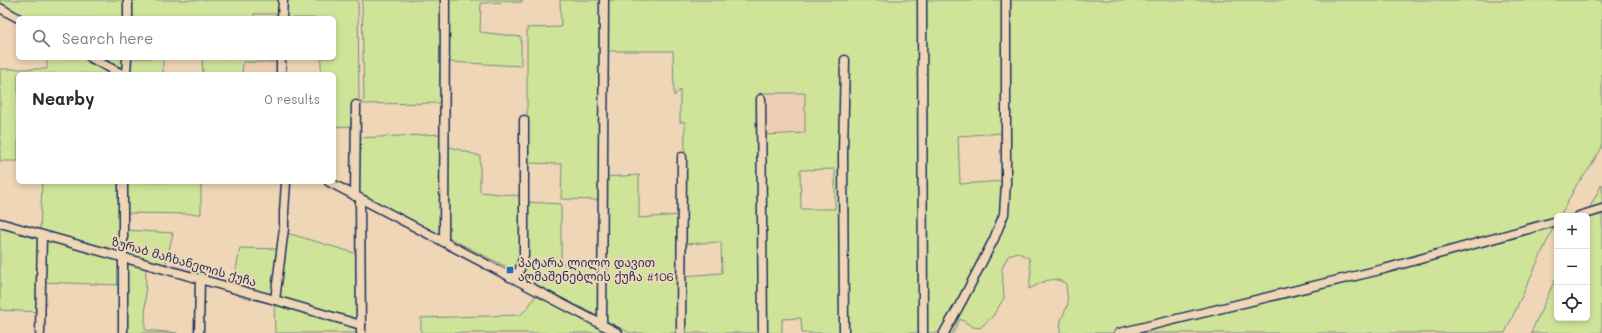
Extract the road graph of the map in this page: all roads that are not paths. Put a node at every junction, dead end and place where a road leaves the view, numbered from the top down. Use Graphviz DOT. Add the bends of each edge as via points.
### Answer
graph roads {
  1 [pos="128,0"];
  2 [pos="282,0"];
  3 [pos="445,0"];
  4 [pos="604,0"];
  5 [pos="922,0"];
  6 [pos="1006,0"];
  7 [pos="0,8"];
  8 [pos="128,16"];
  9 [pos="282,16"];
  10 [pos="16,17"];
  11 [pos="96,60"];
  12 [pos="127,60"];
  13 [pos="281,60"];
  14 [pos="845,60"];
  15 [pos="118,72"];
  16 [pos="126,72"];
  17 [pos="281,72"];
  18 [pos="761,99"];
  19 [pos="356,105"];
  20 [pos="524,120"];
  21 [pos="682,157"];
  22 [pos="123,184"];
  23 [pos="286,184"];
  24 [pos="333,184"];
  25 [pos="357,197"];
  26 [pos="1602,209"];
  27 [pos="1589,213"];
  28 [pos="1554,222"];
  29 [pos="0,223"];
  30 [pos="42,235"];
  31 [pos="444,242"];
  32 [pos="123,257"];
  33 [pos="510,277"];
  34 [pos="200,278"];
  35 [pos="275,300"];
  36 [pos="602,325"];
  37 [pos="361,329"];
  38 [pos="40,333"];
  39 [pos="123,333"];
  40 [pos="199,333"];
  41 [pos="618,333"];
  42 [pos="681,333"];
  43 [pos="763,333"];
  44 [pos="844,333"];
  45 [pos="923,333"];
  46 [pos="944,333"];
  47 [pos="1118,333"];
  1 -- 8 [label="street"];
  2 -- 9 [label="street"];
  3 -- 31 [label="street"];
  4 -- 36 [label="street"];
  5 -- 45 [label="street"];
  6 -- 46 [label="street" via="1004,214 994,239"];
  7 -- 10 [label="street"];
  11 -- 15 [label="street"];
  12 -- 16 [label="street"];
  13 -- 17 [label="street"];
  14 -- 44 [label="street"];
  18 -- 43 [label="street"];
  19 -- 25 [label="street"];
  20 -- 33 [label="street" via="524,256 519,272"];
  21 -- 42 [label="street"];
  22 -- 32 [label="street"];
  23 -- 35 [label="street" via="284,228"];
  24 -- 25 [label="street"];
  25 -- 31 [label="street"];
  25 -- 37 [label="street"];
  26 -- 27 [label="street"];
  28 -- 47 [label="street" via="1384,268"];
  29 -- 30 [label="street, ზურაბ მაჩხანელის ქუჩა"];
  30 -- 32 [label="street, ზურაბ მაჩხანელის ქუჩა"];
  30 -- 38 [label="street"];
  31 -- 33 [label="street"];
  32 -- 34 [label="street, ზურაბ მაჩხანელის ქუჩა"];
  32 -- 39 [label="street"];
  33 -- 36 [label="street"];
  34 -- 35 [label="street, ზურაბ მაჩხანელის ქუჩა"];
  34 -- 40 [label="street"];
  35 -- 37 [label="street, ზურაბ მაჩხანელის ქუჩა"];
  36 -- 41 [label="street"];
}
